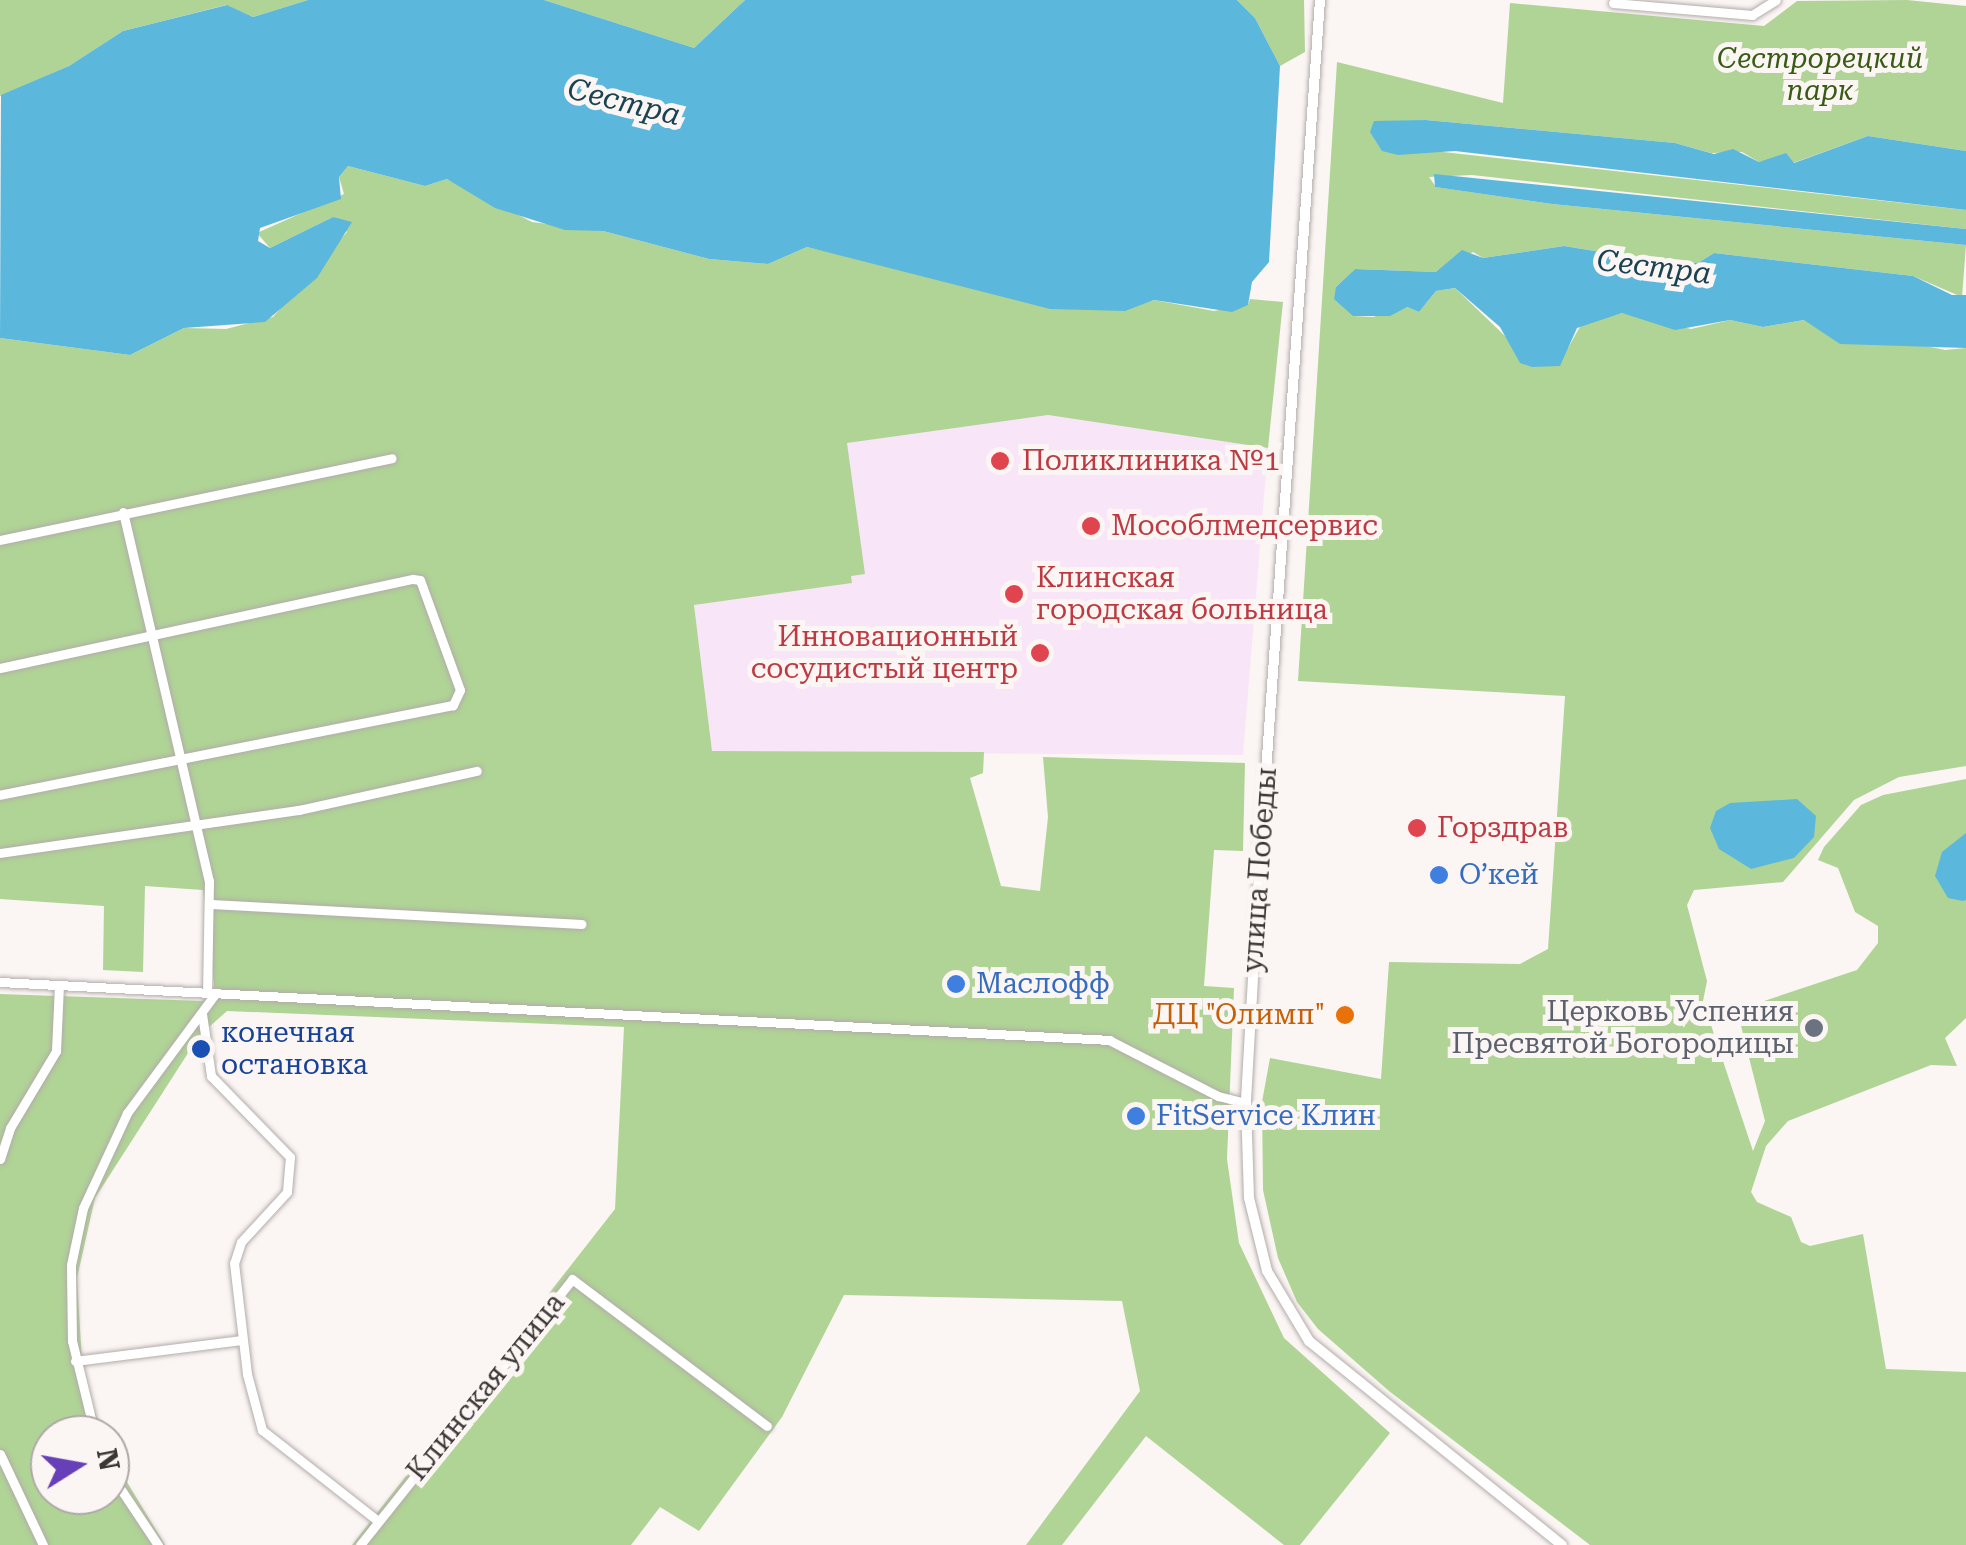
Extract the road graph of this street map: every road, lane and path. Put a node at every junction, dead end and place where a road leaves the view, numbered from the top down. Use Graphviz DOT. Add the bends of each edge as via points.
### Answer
graph roads {
  1 [pos="1320,0"];
  2 [pos="1776,0"];
  3 [pos="1612,3"];
  4 [pos="392,458"];
  5 [pos="123,512"];
  6 [pos="0,540"];
  7 [pos="150,632"];
  8 [pos="0,668"];
  9 [pos="181,760"];
  10 [pos="477,771"];
  11 [pos="0,795"];
  12 [pos="199,827"];
  13 [pos="0,853"];
  14 [pos="212,904"];
  15 [pos="581,924"];
  16 [pos="0,982"];
  17 [pos="59,986"];
  18 [pos="211,993"];
  19 [pos="202,1014"];
  20 [pos="1246,1103"];
  21 [pos="0,1158"];
  22 [pos="242,1340"];
  23 [pos="75,1361"];
  24 [pos="90,1415"];
  25 [pos="767,1426"];
  26 [pos="0,1454"];
  27 [pos="130,1503"];
  28 [pos="378,1521"];
  29 [pos="42,1545"];
  30 [pos="158,1545"];
  31 [pos="360,1545"];
  32 [pos="1562,1545"];
  1 -- 20 [label="street, улица Победы"];
  2 -- 3 [label="street" via="1752,15"];
  4 -- 5 [label="street"];
  5 -- 6 [label="street"];
  5 -- 7 [label="street"];
  7 -- 8 [label="street"];
  7 -- 9 [label="street"];
  7 -- 9 [label="street" via="420,580 460,690 453,704"];
  9 -- 11 [label="street"];
  9 -- 12 [label="street"];
  10 -- 12 [label="street"];
  12 -- 13 [label="street"];
  12 -- 14 [label="street"];
  14 -- 15 [label="street"];
  14 -- 18 [label="street"];
  16 -- 17 [label="street"];
  17 -- 18 [label="street"];
  17 -- 21 [label="street" via="56,1051 10,1128"];
  18 -- 19 [label="street"];
  18 -- 20 [label="street" via="1109,1040 1218,1096"];
  19 -- 22 [label="street" via="212,1076 290,1157 287,1192 241,1242 234,1264"];
  19 -- 23 [label="street" via="126,1113 89,1192 70,1265"];
  20 -- 32 [label="street, улица Победы" via="1254,1232 1296,1325 1356,1384"];
  22 -- 23 [label="street"];
  22 -- 28 [label="street" via="262,1430"];
  23 -- 24 [label="street"];
  25 -- 28 [label="street, Клинская улица" via="572,1279"];
  26 -- 29 [label="street"];
  27 -- 30 [label="street"];
  28 -- 31 [label="street, Клинская улица"];
}
